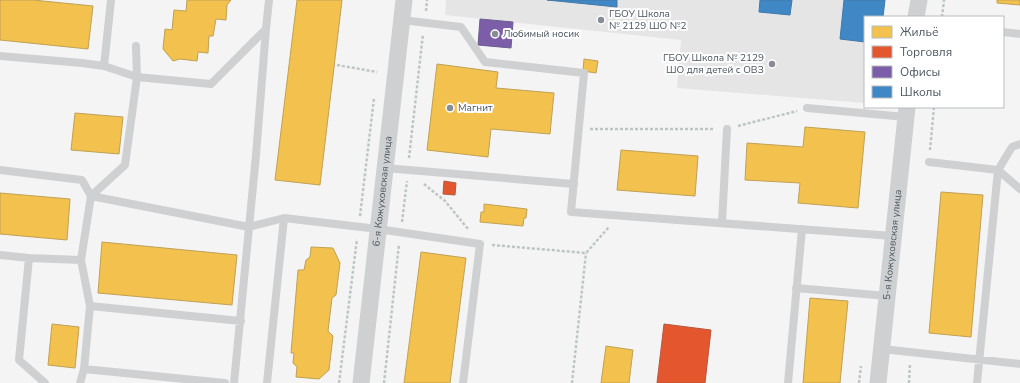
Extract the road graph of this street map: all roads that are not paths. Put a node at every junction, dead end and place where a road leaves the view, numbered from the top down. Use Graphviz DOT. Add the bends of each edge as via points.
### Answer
graph roads {
  1 [pos="111,0"];
  2 [pos="269,0"];
  3 [pos="404,0"];
  4 [pos="918,0"];
  5 [pos="916,16"];
  6 [pos="402,20"];
  7 [pos="266,29"];
  8 [pos="1004,32"];
  9 [pos="1020,34"];
  10 [pos="136,46"];
  11 [pos="0,56"];
  12 [pos="104,66"];
  13 [pos="138,77"];
  14 [pos="807,108"];
  15 [pos="906,112"];
  16 [pos="727,129"];
  17 [pos="1020,144"];
  18 [pos="929,162"];
  19 [pos="385,168"];
  20 [pos="0,170"];
  21 [pos="998,170"];
  22 [pos="574,184"];
  23 [pos="1020,189"];
  24 [pos="91,196"];
  25 [pos="284,218"];
  26 [pos="722,223"];
  27 [pos="249,228"];
  28 [pos="378,229"];
  29 [pos="802,229"];
  30 [pos="893,236"];
  31 [pos="0,255"];
  32 [pos="29,258"];
  33 [pos="81,260"];
  34 [pos="796,288"];
  35 [pos="887,296"];
  36 [pos="90,306"];
  37 [pos="241,320"];
  38 [pos="882,350"];
  39 [pos="979,360"];
  40 [pos="1020,364"];
  41 [pos="84,369"];
  42 [pos="44,383"];
  43 [pos="80,383"];
  44 [pos="225,383"];
  45 [pos="234,383"];
  46 [pos="267,383"];
  47 [pos="361,383"];
  48 [pos="463,383"];
  49 [pos="788,383"];
  50 [pos="878,383"];
  51 [pos="977,383"];
  1 -- 12 [label="lane"];
  2 -- 7 [label="lane"];
  3 -- 6 [label="street, 6-я Кожуховская улица"];
  4 -- 5 [label="street"];
  6 -- 19 [label="street, 6-я Кожуховская улица"];
  6 -- 22 [label="lane" via="461,27 485,62 584,73"];
  7 -- 13 [label="lane" via="211,84"];
  7 -- 27 [label="lane"];
  8 -- 9 [label="lane"];
  10 -- 13 [label="lane"];
  11 -- 12 [label="lane"];
  12 -- 13 [label="lane"];
  13 -- 24 [label="lane" via="125,165"];
  14 -- 15 [label="lane"];
  15 -- 30 [label="street, 5-я Кожуховская улица"];
  16 -- 26 [label="lane"];
  17 -- 21 [label="lane" via="1012,147"];
  18 -- 21 [label="lane"];
  19 -- 22 [label="lane"];
  19 -- 28 [label="street, 6-я Кожуховская улица"];
  20 -- 24 [label="lane" via="82,180"];
  21 -- 23 [label="lane"];
  21 -- 39 [label="lane"];
  22 -- 26 [label="lane" via="571,212"];
  24 -- 27 [label="lane"];
  24 -- 33 [label="lane"];
  25 -- 27 [label="lane"];
  25 -- 28 [label="lane"];
  25 -- 46 [label="lane"];
  26 -- 29 [label="lane"];
  27 -- 37 [label="lane"];
  28 -- 47 [label="street, 6-я Кожуховская улица"];
  28 -- 48 [label="lane" via="480,244"];
  29 -- 30 [label="lane"];
  29 -- 34 [label="lane"];
  30 -- 35 [label="street, 5-я Кожуховская улица"];
  31 -- 32 [label="lane"];
  32 -- 33 [label="lane"];
  32 -- 42 [label="lane" via="19,360"];
  33 -- 36 [label="lane"];
  34 -- 35 [label="lane"];
  34 -- 49 [label="lane"];
  35 -- 38 [label="street, 5-я Кожуховская улица"];
  36 -- 37 [label="lane"];
  36 -- 41 [label="lane"];
  37 -- 45 [label="lane"];
  38 -- 39 [label="lane"];
  38 -- 50 [label="street, 5-я Кожуховская улица"];
  39 -- 40 [label="lane"];
  39 -- 51 [label="lane"];
  41 -- 43 [label="lane"];
  41 -- 44 [label="lane"];
}
